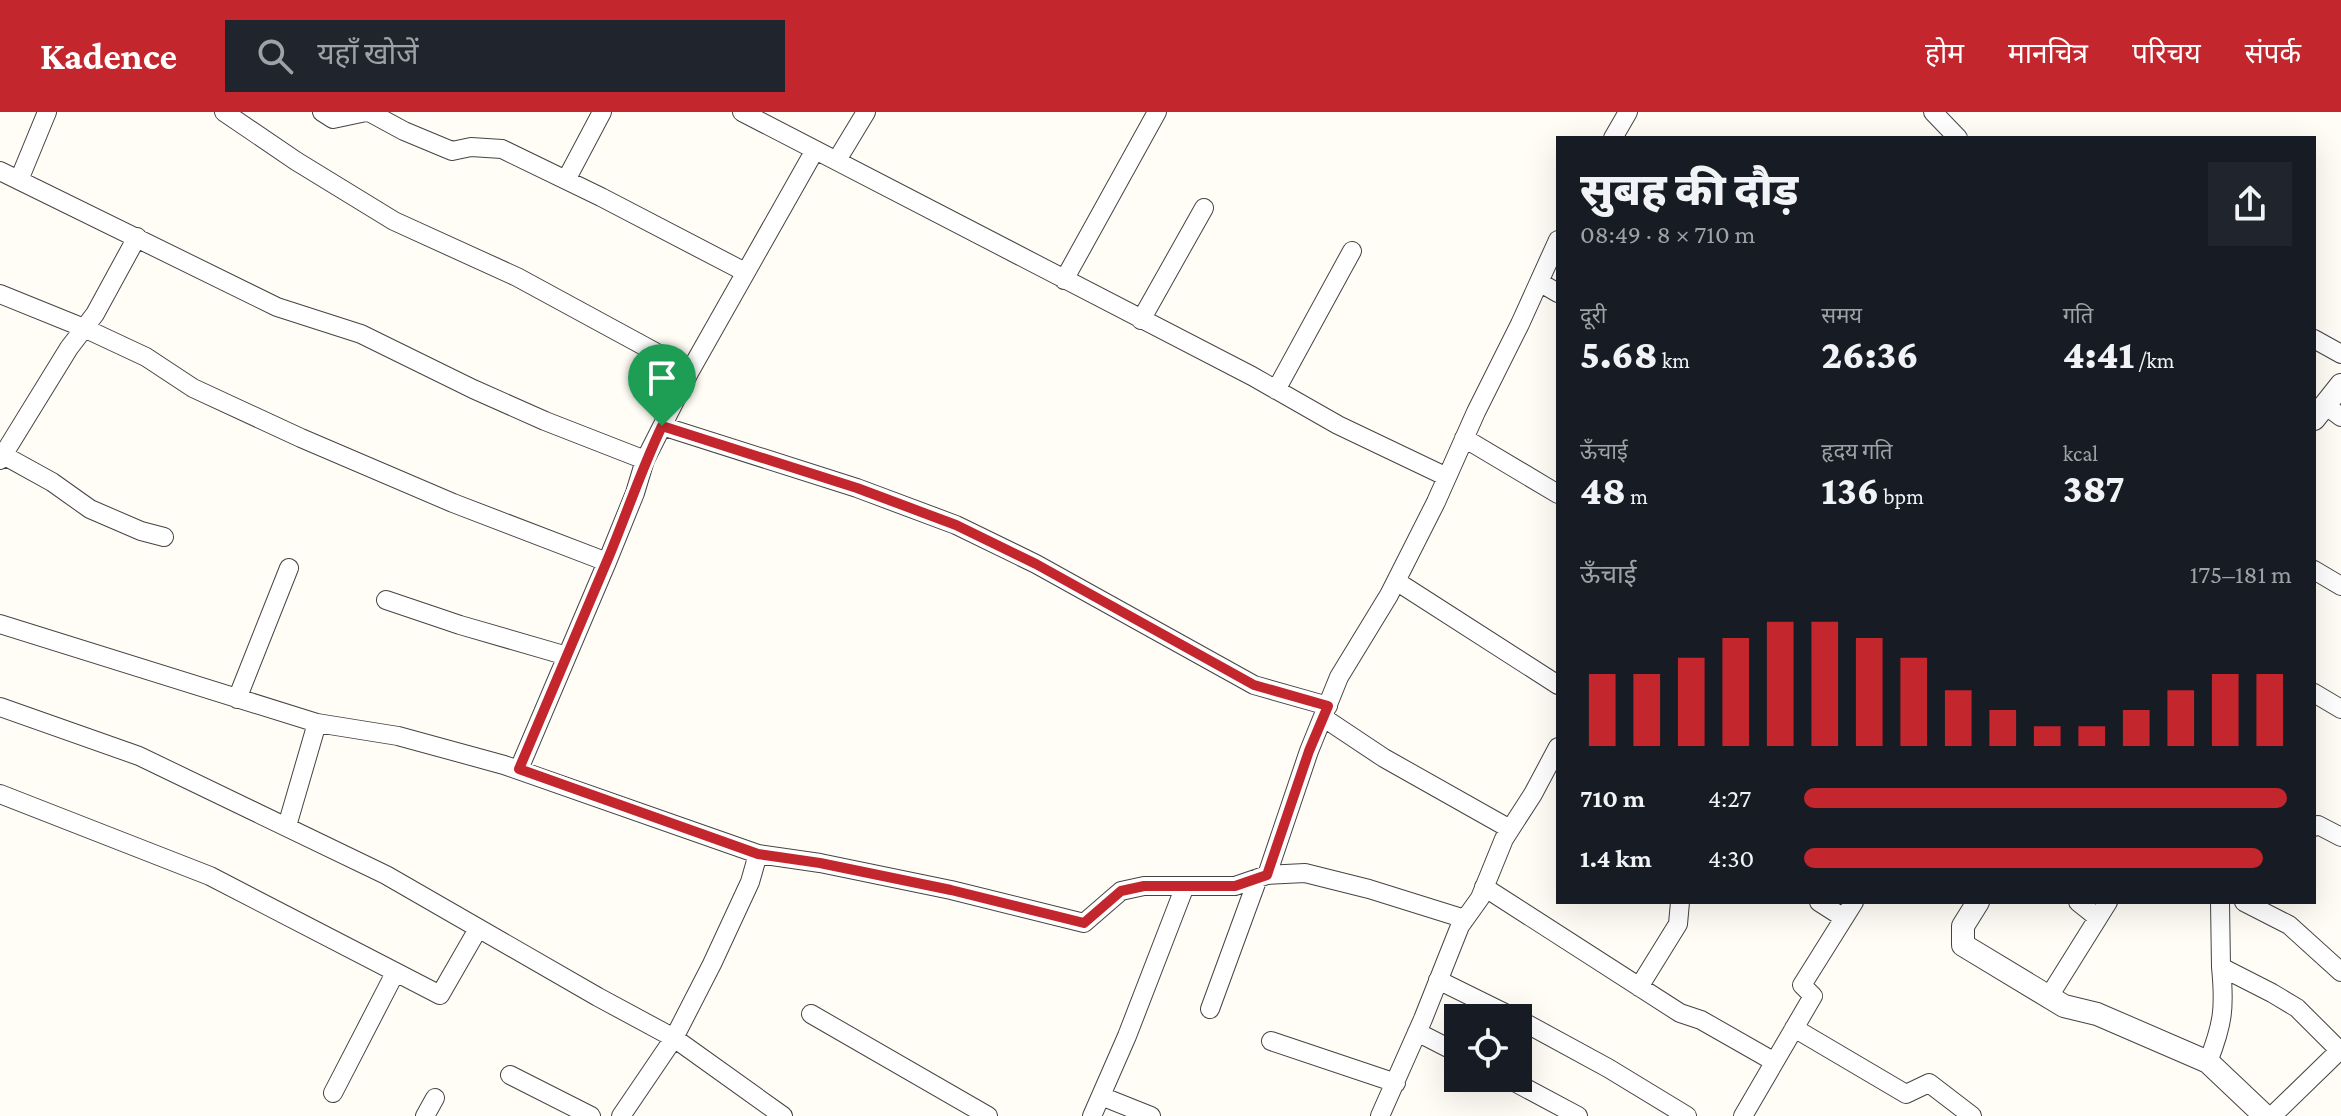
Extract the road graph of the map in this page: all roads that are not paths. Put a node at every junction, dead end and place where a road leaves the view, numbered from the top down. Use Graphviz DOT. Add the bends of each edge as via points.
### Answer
graph roads {
  1 [pos="47,112"];
  2 [pos="224,112"];
  3 [pos="322,112"];
  4 [pos="368,112"];
  5 [pos="602,112"];
  6 [pos="742,112"];
  7 [pos="866,112"];
  8 [pos="1157,112"];
  9 [pos="1628,112"];
  10 [pos="1933,112"];
  11 [pos="1616,136"];
  12 [pos="1956,136"];
  13 [pos="815,150"];
  14 [pos="837,160"];
  15 [pos="0,171"];
  16 [pos="19,180"];
  17 [pos="566,180"];
  18 [pos="1204,208"];
  19 [pos="137,237"];
  20 [pos="1556,244"];
  21 [pos="1352,251"];
  22 [pos="745,272"];
  23 [pos="1064,280"];
  24 [pos="1539,282"];
  25 [pos="1556,292"];
  26 [pos="0,294"];
  27 [pos="1141,320"];
  28 [pos="84,328"];
  29 [pos="2316,340"];
  30 [pos="2341,354"];
  31 [pos="690,371"];
  32 [pos="2341,385"];
  33 [pos="1276,390"];
  34 [pos="2327,414"];
  35 [pos="662,426"];
  36 [pos="1464,438"];
  37 [pos="3,449"];
  38 [pos="645,460"];
  39 [pos="1447,477"];
  40 [pos="1556,493"];
  41 [pos="164,537"];
  42 [pos="607,562"];
  43 [pos="289,568"];
  44 [pos="2316,571"];
  45 [pos="1396,581"];
  46 [pos="2341,586"];
  47 [pos="386,600"];
  48 [pos="0,624"];
  49 [pos="567,656"];
  50 [pos="1556,684"];
  51 [pos="2316,694"];
  52 [pos="237,699"];
  53 [pos="0,707"];
  54 [pos="2341,709"];
  55 [pos="1326,712"];
  56 [pos="317,723"];
  57 [pos="1556,752"];
  58 [pos="519,769"];
  59 [pos="0,794"];
  60 [pos="287,826"];
  61 [pos="2316,826"];
  62 [pos="1510,829"];
  63 [pos="2341,837"];
  64 [pos="758,854"];
  65 [pos="1262,876"];
  66 [pos="1185,886"];
  67 [pos="1484,887"];
  68 [pos="1680,904"];
  69 [pos="1826,904"];
  70 [pos="1977,904"];
  71 [pos="2220,904"];
  72 [pos="2248,904"];
  73 [pos="1849,910"];
  74 [pos="2103,910"];
  75 [pos="1465,919"];
  76 [pos="478,929"];
  77 [pos="2221,967"];
  78 [pos="2341,972"];
  79 [pos="395,973"];
  80 [pos="1438,980"];
  81 [pos="1639,987"];
  82 [pos="2048,998"];
  83 [pos="1487,1004"];
  84 [pos="1210,1009"];
  85 [pos="811,1014"];
  86 [pos="1532,1027"];
  87 [pos="1794,1028"];
  88 [pos="1417,1032"];
  89 [pos="674,1038"];
  90 [pos="1271,1041"];
  91 [pos="1444,1046"];
  92 [pos="2338,1046"];
  93 [pos="1773,1061"];
  94 [pos="2208,1062"];
  95 [pos="510,1075"];
  96 [pos="1396,1083"];
  97 [pos="1532,1091"];
  98 [pos="333,1093"];
  99 [pos="1101,1096"];
  100 [pos="435,1098"];
  101 [pos="425,1116"];
  102 [pos="591,1116"];
  103 [pos="621,1116"];
  104 [pos="783,1116"];
  105 [pos="988,1116"];
  106 [pos="1092,1116"];
  107 [pos="1151,1116"];
  108 [pos="1380,1116"];
  109 [pos="1578,1116"];
  110 [pos="1687,1116"];
  111 [pos="1743,1116"];
  112 [pos="1972,1116"];
  113 [pos="2265,1116"];
  114 [pos="2272,1116"];
  1 -- 16 [label="street"];
  2 -- 31 [label="street" via="394,221 517,277"];
  3 -- 4 [label="street" via="333,119"];
  4 -- 17 [label="street" via="452,151 502,149"];
  5 -- 17 [label="street"];
  6 -- 13 [label="street"];
  7 -- 14 [label="street"];
  8 -- 23 [label="street"];
  9 -- 11 [label="street"];
  10 -- 12 [label="street"];
  13 -- 14 [label="street"];
  13 -- 22 [label="street"];
  14 -- 23 [label="street"];
  15 -- 16 [label="street"];
  16 -- 19 [label="street"];
  17 -- 22 [label="street"];
  18 -- 27 [label="street"];
  19 -- 28 [label="street"];
  19 -- 38 [label="street" via="277,307 361,334 502,402"];
  20 -- 24 [label="street"];
  21 -- 33 [label="street"];
  22 -- 31 [label="street"];
  23 -- 27 [label="street"];
  24 -- 25 [label="street"];
  24 -- 36 [label="street"];
  26 -- 28 [label="street"];
  27 -- 33 [label="street"];
  28 -- 37 [label="street"];
  28 -- 42 [label="street" via="146,357 193,388 301,438"];
  29 -- 30 [label="street"];
  31 -- 35 [label="street"];
  32 -- 34 [label="street"];
  33 -- 39 [label="street"];
  35 -- 38 [label="street"];
  35 -- 55 [label="street" via="844,483 956,525 1254,685"];
  36 -- 39 [label="street"];
  36 -- 40 [label="street"];
  37 -- 41 [label="street" via="90,509"];
  38 -- 42 [label="street"];
  39 -- 45 [label="street"];
  42 -- 49 [label="street"];
  43 -- 52 [label="street"];
  44 -- 46 [label="street"];
  45 -- 50 [label="street"];
  45 -- 55 [label="street" via="1339,677"];
  47 -- 49 [label="street"];
  48 -- 52 [label="street"];
  49 -- 58 [label="street"];
  51 -- 54 [label="street"];
  52 -- 56 [label="street"];
  53 -- 60 [label="street" via="139,756"];
  55 -- 62 [label="street" via="1384,758"];
  55 -- 65 [label="street"];
  56 -- 58 [label="street" via="398,736"];
  56 -- 60 [label="street"];
  57 -- 62 [label="street"];
  58 -- 64 [label="street"];
  59 -- 79 [label="street" via="210,876"];
  60 -- 76 [label="street"];
  61 -- 63 [label="street"];
  62 -- 67 [label="street"];
  64 -- 66 [label="street" via="951,890 1084,923 1121,891"];
  64 -- 89 [label="street" via="744,895"];
  65 -- 66 [label="street" via="1235,886"];
  65 -- 75 [label="street" via="1305,873"];
  65 -- 84 [label="street"];
  66 -- 99 [label="street"];
  67 -- 75 [label="street"];
  67 -- 81 [label="street"];
  68 -- 81 [label="street" via="1678,924"];
  69 -- 73 [label="street"];
  70 -- 82 [label="street" via="1963,926 1963,945"];
  71 -- 77 [label="street"];
  72 -- 78 [label="street" via="2289,925"];
  73 -- 87 [label="street" via="1802,985 1813,996"];
  74 -- 82 [label="street"];
  75 -- 80 [label="street"];
  76 -- 79 [label="street" via="440,995"];
  76 -- 89 [label="street"];
  77 -- 92 [label="street" via="2297,1008"];
  77 -- 94 [label="street" via="2221,1030"];
  79 -- 98 [label="street"];
  80 -- 83 [label="street"];
  80 -- 88 [label="street"];
  81 -- 93 [label="street"];
  82 -- 94 [label="street"];
  85 -- 105 [label="street"];
  86 -- 110 [label="street"];
  87 -- 93 [label="street"];
  87 -- 112 [label="street" via="1906,1094 1929,1083"];
  88 -- 91 [label="street"];
  88 -- 96 [label="street"];
  89 -- 103 [label="street"];
  89 -- 104 [label="street"];
  90 -- 96 [label="street"];
  92 -- 114 [label="street"];
  93 -- 111 [label="street"];
  94 -- 113 [label="street"];
  95 -- 102 [label="street"];
  96 -- 108 [label="street"];
  97 -- 109 [label="street"];
  99 -- 106 [label="street"];
  99 -- 107 [label="street"];
  100 -- 101 [label="street"];
}
